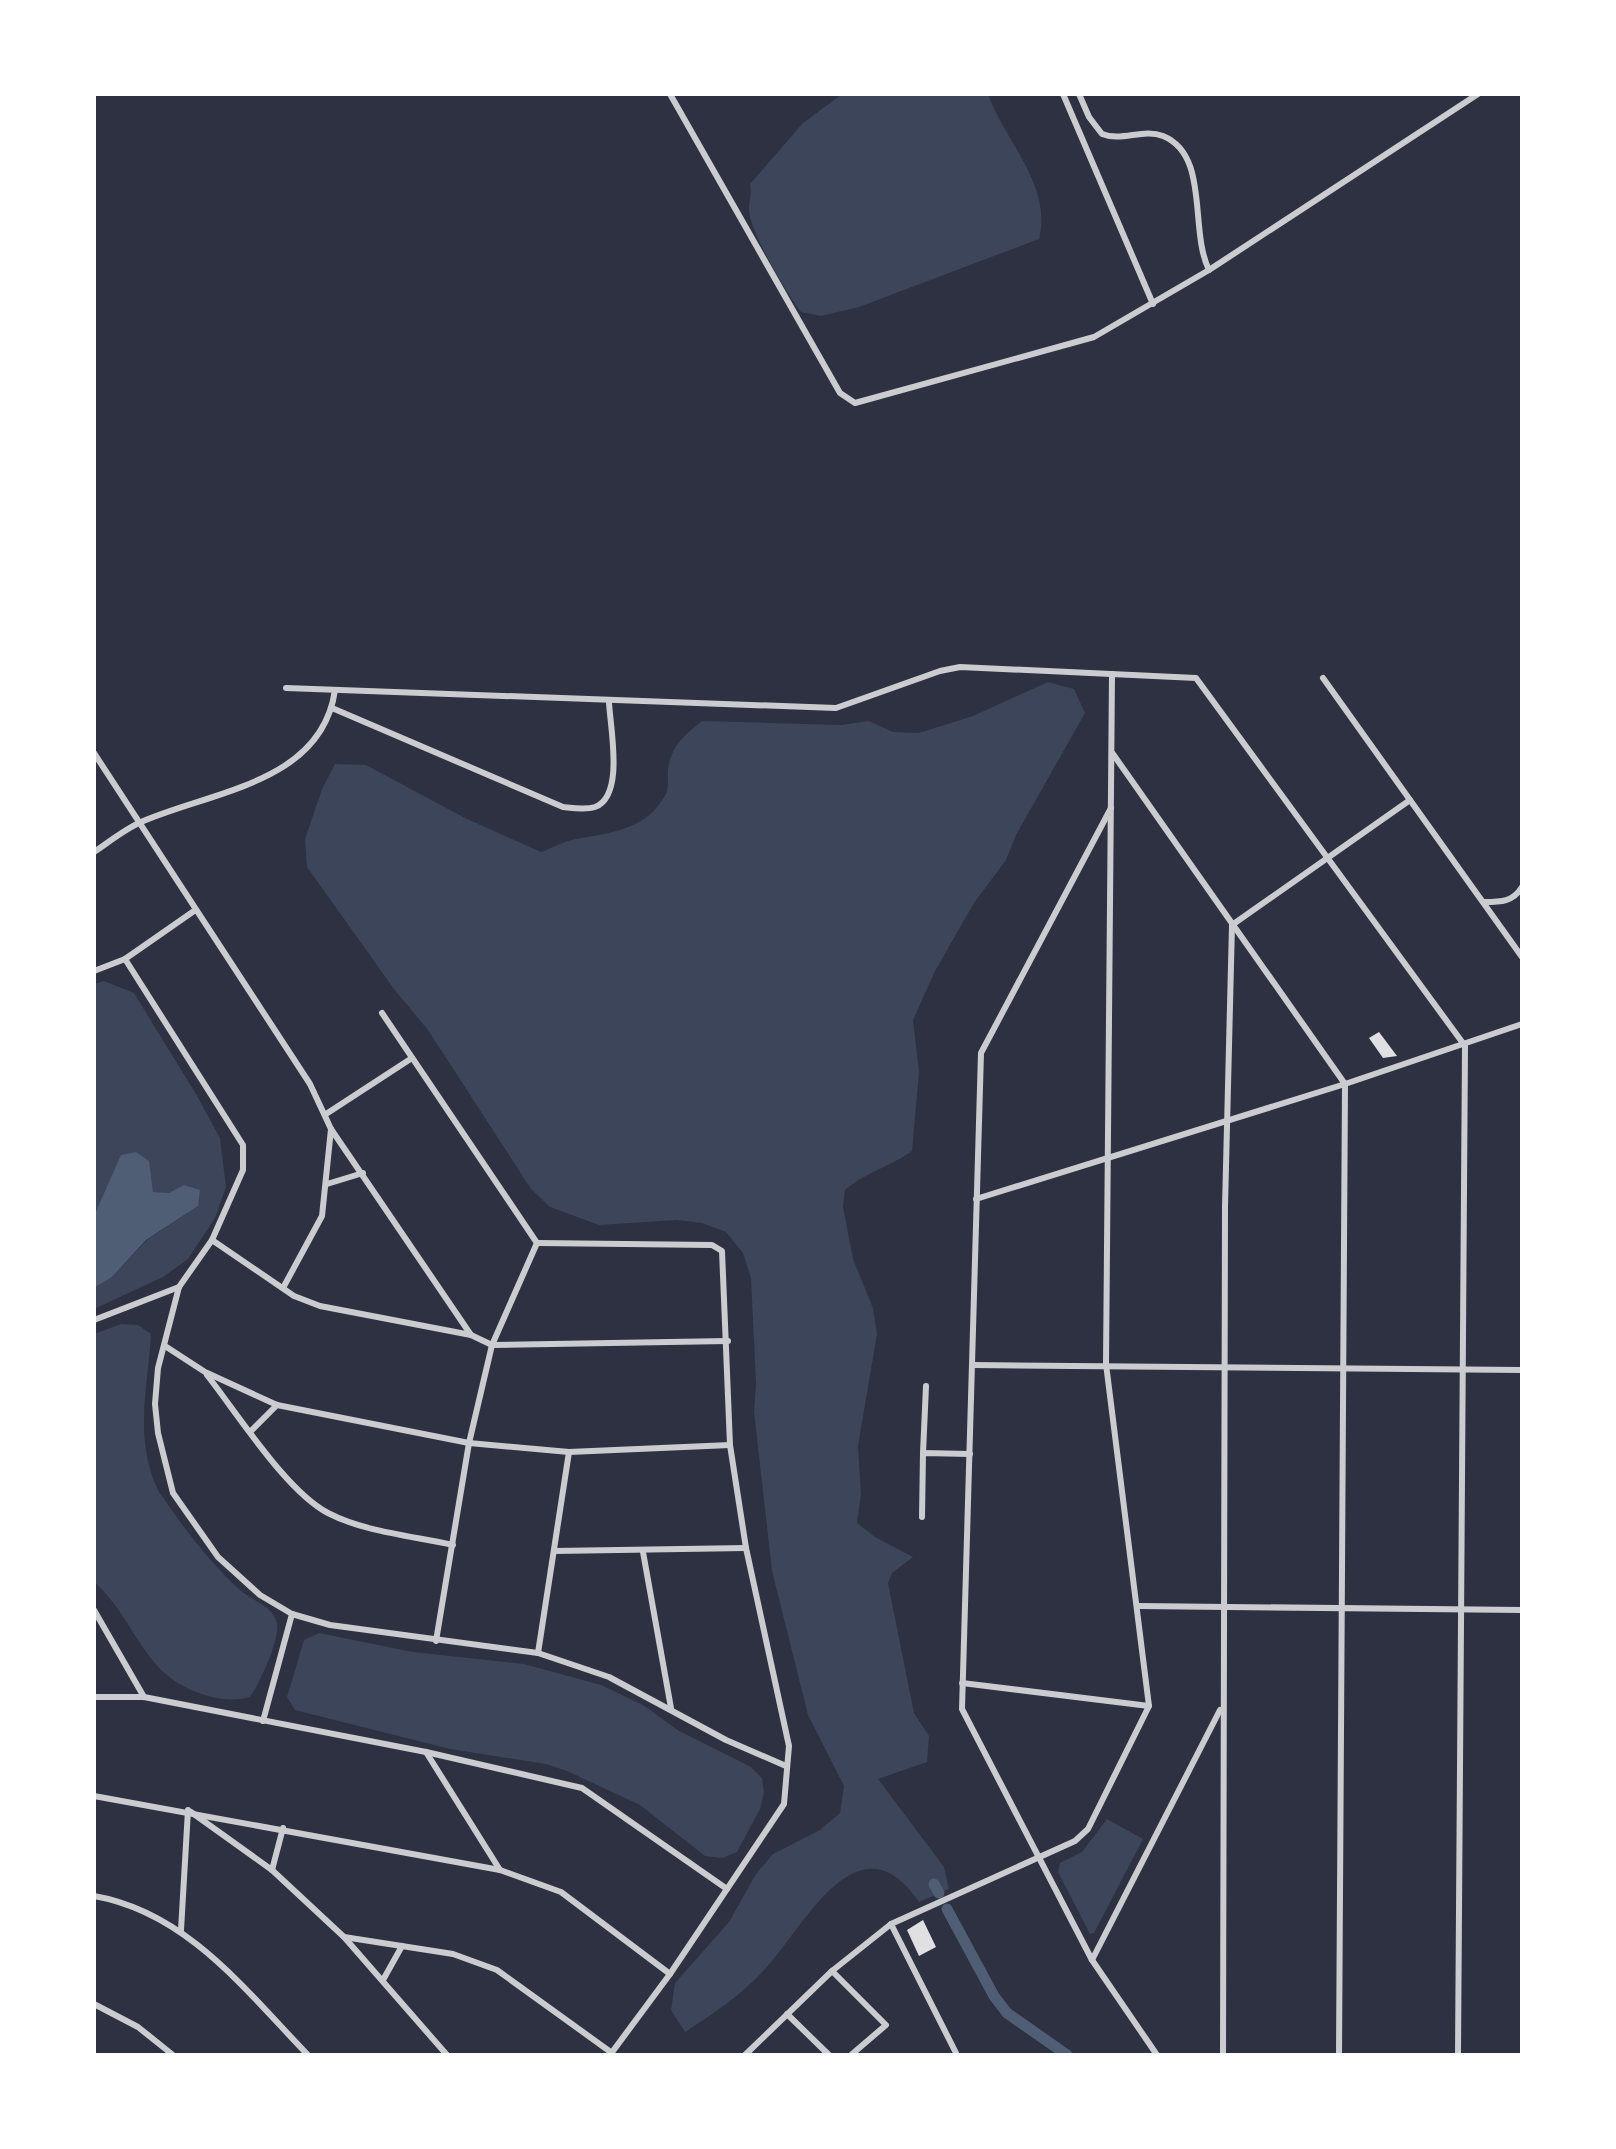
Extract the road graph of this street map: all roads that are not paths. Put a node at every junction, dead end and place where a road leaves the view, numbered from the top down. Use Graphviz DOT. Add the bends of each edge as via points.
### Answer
graph roads {
  1 [pos="670,94"];
  2 [pos="1063,94"];
  3 [pos="1079,94"];
  4 [pos="1478,94"];
  5 [pos="1209,270"];
  6 [pos="1153,304"];
  7 [pos="1112,674"];
  8 [pos="1323,678"];
  9 [pos="286,688"];
  10 [pos="335,690"];
  11 [pos="609,702"];
  12 [pos="332,708"];
  13 [pos="94,753"];
  14 [pos="1113,754"];
  15 [pos="1410,800"];
  16 [pos="1113,805"];
  17 [pos="139,823"];
  18 [pos="94,852"];
  19 [pos="1326,857"];
  20 [pos="1522,887"];
  21 [pos="1484,902"];
  22 [pos="194,911"];
  23 [pos="1232,925"];
  24 [pos="1522,957"];
  25 [pos="125,959"];
  26 [pos="94,971"];
  27 [pos="382,1013"];
  28 [pos="1522,1024"];
  29 [pos="1465,1046"];
  30 [pos="412,1058"];
  31 [pos="1345,1084"];
  32 [pos="326,1114"];
  33 [pos="1226,1120"];
  34 [pos="331,1129"];
  35 [pos="1110,1159"];
  36 [pos="363,1173"];
  37 [pos="327,1184"];
  38 [pos="976,1199"];
  39 [pos="212,1240"];
  40 [pos="537,1243"];
  41 [pos="179,1287"];
  42 [pos="283,1288"];
  43 [pos="94,1320"];
  44 [pos="471,1335"];
  45 [pos="728,1341"];
  46 [pos="492,1345"];
  47 [pos="165,1346"];
  48 [pos="1106,1364"];
  49 [pos="972,1365"];
  50 [pos="1344,1367"];
  51 [pos="1225,1368"];
  52 [pos="1464,1369"];
  53 [pos="1522,1370"];
  54 [pos="205,1372"];
  55 [pos="926,1386"];
  56 [pos="277,1405"];
  57 [pos="251,1431"];
  58 [pos="469,1443"];
  59 [pos="730,1445"];
  60 [pos="569,1452"];
  61 [pos="923,1453"];
  62 [pos="970,1454"];
  63 [pos="922,1517"];
  64 [pos="453,1545"];
  65 [pos="746,1548"];
  66 [pos="554,1551"];
  67 [pos="643,1552"];
  68 [pos="1138,1606"];
  69 [pos="1224,1608"];
  70 [pos="1343,1609"];
  71 [pos="94,1610"];
  72 [pos="1462,1610"];
  73 [pos="1522,1610"];
  74 [pos="292,1614"];
  75 [pos="436,1641"];
  76 [pos="538,1653"];
  77 [pos="962,1683"];
  78 [pos="94,1697"];
  79 [pos="144,1697"];
  80 [pos="1149,1706"];
  81 [pos="1221,1707"];
  82 [pos="671,1708"];
  83 [pos="263,1721"];
  84 [pos="426,1752"];
  85 [pos="786,1766"];
  86 [pos="94,1796"];
  87 [pos="188,1810"];
  88 [pos="283,1828"];
  89 [pos="1040,1858"];
  90 [pos="272,1870"];
  91 [pos="500,1870"];
  92 [pos="727,1889"];
  93 [pos="94,1896"];
  94 [pos="891,1924"];
  95 [pos="181,1931"];
  96 [pos="344,1937"];
  97 [pos="402,1946"];
  98 [pos="1092,1960"];
  99 [pos="832,1971"];
  100 [pos="670,1974"];
  101 [pos="383,1980"];
  102 [pos="94,2004"];
  103 [pos="787,2014"];
  104 [pos="611,2054"];
  105 [pos="173,2055"];
  106 [pos="308,2055"];
  107 [pos="447,2055"];
  108 [pos="745,2055"];
  109 [pos="829,2055"];
  110 [pos="851,2055"];
  111 [pos="957,2055"];
  112 [pos="1157,2055"];
  113 [pos="1223,2055"];
  114 [pos="1339,2055"];
  115 [pos="1458,2055"];
  1 -- 6 [label="street" via="847,400 855,403 1053,350 1094,337"];
  2 -- 6 [label="street"];
  3 -- 5 [label="street" via="1102,134 1159,134 1185,152 1195,186 1198,245"];
  4 -- 5 [label="street"];
  5 -- 6 [label="street"];
  7 -- 11 [label="street" via="960,667 836,708"];
  7 -- 14 [label="street"];
  7 -- 19 [label="street" via="1196,678"];
  8 -- 15 [label="street"];
  9 -- 10 [label="street"];
  10 -- 11 [label="street"];
  10 -- 12 [label="street"];
  11 -- 12 [label="street" via="614,785 596,806 580,808 563,807"];
  12 -- 17 [label="street" via="321,733 291,764"];
  13 -- 17 [label="street"];
  14 -- 16 [label="street"];
  14 -- 23 [label="street"];
  15 -- 19 [label="street"];
  15 -- 21 [label="street"];
  16 -- 35 [label="street"];
  16 -- 38 [label="street" via="981,1053"];
  17 -- 18 [label="street"];
  17 -- 22 [label="street"];
  19 -- 23 [label="street"];
  19 -- 29 [label="street"];
  20 -- 21 [label="street" via="1503,902"];
  21 -- 24 [label="street"];
  22 -- 25 [label="street"];
  22 -- 32 [label="street"];
  23 -- 31 [label="street"];
  23 -- 33 [label="street"];
  25 -- 26 [label="street"];
  25 -- 39 [label="street" via="243,1145 243,1170"];
  27 -- 30 [label="street"];
  28 -- 29 [label="street"];
  29 -- 31 [label="street"];
  29 -- 52 [label="street"];
  30 -- 32 [label="street"];
  30 -- 40 [label="street"];
  31 -- 33 [label="street"];
  31 -- 50 [label="street"];
  32 -- 34 [label="street"];
  33 -- 35 [label="street"];
  33 -- 51 [label="street"];
  34 -- 36 [label="street"];
  34 -- 37 [label="street"];
  35 -- 38 [label="street"];
  35 -- 48 [label="street"];
  36 -- 37 [label="street"];
  36 -- 44 [label="street"];
  37 -- 42 [label="street" via="322,1216"];
  38 -- 49 [label="street"];
  39 -- 41 [label="street"];
  39 -- 42 [label="street"];
  40 -- 45 [label="street" via="712,1245 722,1251"];
  40 -- 46 [label="street"];
  41 -- 43 [label="street"];
  41 -- 47 [label="street"];
  42 -- 44 [label="street" via="320,1306"];
  44 -- 46 [label="street"];
  45 -- 46 [label="street"];
  45 -- 59 [label="street"];
  46 -- 58 [label="street"];
  47 -- 54 [label="street"];
  47 -- 74 [label="street" via="155,1404 173,1493 218,1557 260,1595"];
  48 -- 49 [label="street"];
  48 -- 51 [label="street"];
  48 -- 68 [label="street"];
  49 -- 62 [label="street"];
  50 -- 51 [label="street"];
  50 -- 52 [label="street"];
  50 -- 70 [label="street"];
  51 -- 69 [label="street"];
  52 -- 53 [label="street"];
  52 -- 72 [label="street"];
  54 -- 56 [label="street"];
  54 -- 57 [label="street"];
  55 -- 61 [label="street"];
  56 -- 57 [label="street"];
  56 -- 58 [label="street"];
  57 -- 64 [label="street" via="307,1498 327,1512"];
  58 -- 60 [label="street"];
  58 -- 64 [label="street"];
  59 -- 60 [label="street"];
  59 -- 65 [label="street"];
  60 -- 66 [label="street"];
  61 -- 62 [label="street"];
  61 -- 63 [label="street"];
  62 -- 77 [label="street"];
  64 -- 75 [label="street"];
  65 -- 67 [label="street"];
  65 -- 85 [label="street" via="789,1746"];
  66 -- 67 [label="street"];
  66 -- 76 [label="street"];
  67 -- 82 [label="street"];
  68 -- 69 [label="street"];
  68 -- 80 [label="street"];
  69 -- 70 [label="street"];
  69 -- 81 [label="street"];
  70 -- 72 [label="street"];
  70 -- 114 [label="street"];
  71 -- 79 [label="street"];
  72 -- 73 [label="street"];
  72 -- 115 [label="street"];
  74 -- 75 [label="street"];
  74 -- 83 [label="street"];
  75 -- 76 [label="street"];
  76 -- 82 [label="street" via="609,1677"];
  77 -- 80 [label="street"];
  77 -- 89 [label="street" via="962,1709"];
  78 -- 79 [label="street"];
  79 -- 83 [label="street"];
  80 -- 89 [label="street" via="1088,1829"];
  81 -- 98 [label="street"];
  81 -- 113 [label="street"];
  82 -- 85 [label="street"];
  83 -- 84 [label="street"];
  84 -- 91 [label="street"];
  84 -- 92 [label="street" via="582,1788"];
  85 -- 92 [label="street" via="784,1804"];
  86 -- 87 [label="street"];
  87 -- 88 [label="street"];
  87 -- 90 [label="street"];
  87 -- 95 [label="street"];
  88 -- 90 [label="street"];
  88 -- 91 [label="street"];
  89 -- 94 [label="street"];
  89 -- 98 [label="street"];
  90 -- 96 [label="street"];
  91 -- 100 [label="street" via="561,1892"];
  92 -- 100 [label="street"];
  93 -- 95 [label="street" via="114,1899"];
  94 -- 99 [label="street"];
  94 -- 111 [label="street"];
  95 -- 106 [label="street"];
  96 -- 97 [label="street"];
  96 -- 101 [label="street"];
  97 -- 101 [label="street"];
  97 -- 104 [label="street" via="453,1954 497,1970"];
  98 -- 112 [label="street"];
  99 -- 103 [label="street"];
  99 -- 110 [label="street" via="886,2025"];
  100 -- 104 [label="street"];
  101 -- 107 [label="street"];
  102 -- 105 [label="street" via="138,2027"];
  103 -- 108 [label="street"];
  103 -- 109 [label="street"];
}
